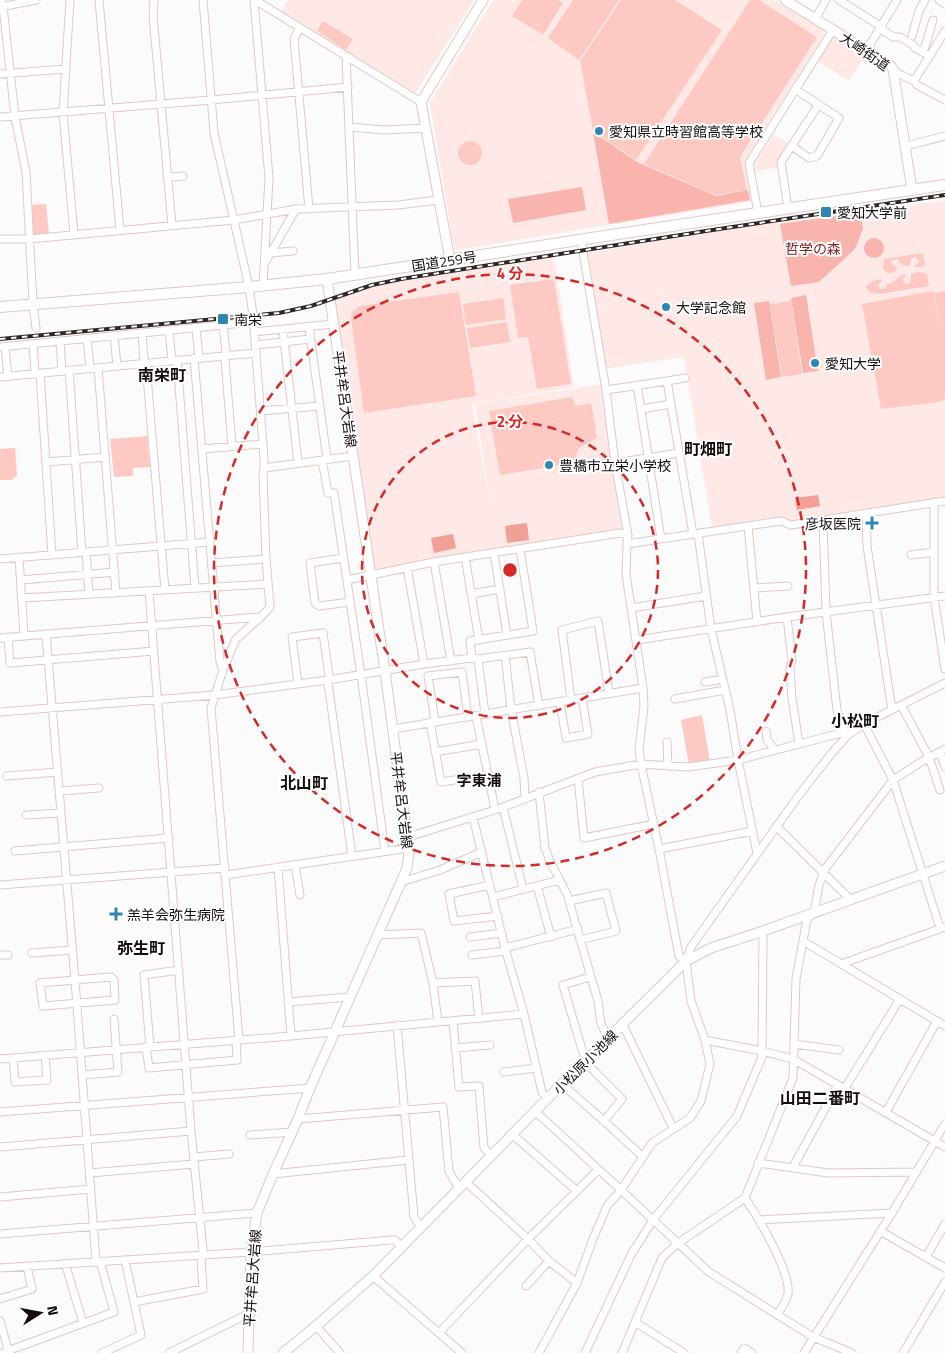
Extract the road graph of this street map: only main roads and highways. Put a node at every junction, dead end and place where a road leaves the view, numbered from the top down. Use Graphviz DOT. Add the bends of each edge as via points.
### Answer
graph roads {
  1 [pos="483,0"];
  2 [pos="785,0"];
  3 [pos="945,185"];
  4 [pos="912,190"];
  5 [pos="450,260"];
  6 [pos="326,279"];
  7 [pos="0,307"];
  8 [pos="945,866"];
  9 [pos="248,1353"];
  10 [pos="283,1353"];
  1 -- 5 [label="main road" via="421,102"];
  2 -- 4 [label="main road, 大崎街道" via="891,66"];
  3 -- 4 [label="highway, 国道259号"];
  4 -- 5 [label="highway, 国道259号"];
  5 -- 6 [label="highway, 国道259号"];
  6 -- 7 [label="highway, 国道259号"];
  6 -- 9 [label="main road, 平井牟呂大岩線" via="409,848 401,882 258,1213 251,1252"];
  8 -- 10 [label="main road, 小松原小池線" via="711,948 686,961 373,1276"];
}
